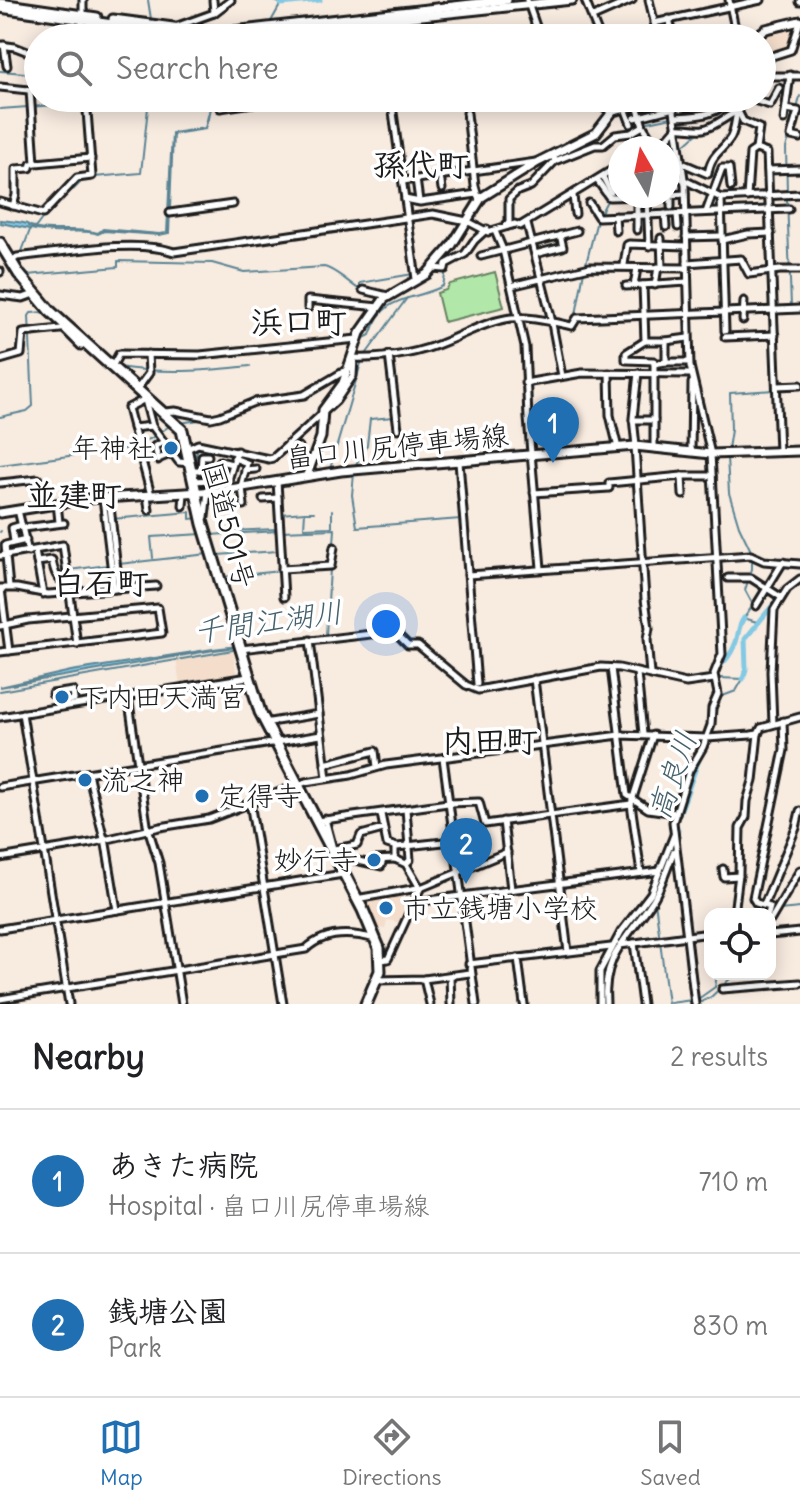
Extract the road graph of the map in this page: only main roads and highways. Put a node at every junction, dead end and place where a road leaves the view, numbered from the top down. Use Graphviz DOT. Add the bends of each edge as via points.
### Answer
graph roads {
  1 [pos="507,0"];
  2 [pos="572,0"];
  3 [pos="528,1"];
  4 [pos="0,6"];
  5 [pos="452,9"];
  6 [pos="82,17"];
  7 [pos="800,21"];
  8 [pos="120,24"];
  9 [pos="141,24"];
  10 [pos="325,24"];
  11 [pos="776,27"];
  12 [pos="612,112"];
  13 [pos="0,243"];
  14 [pos="800,451"];
  15 [pos="307,475"];
  16 [pos="195,486"];
  17 [pos="0,513"];
  18 [pos="366,1004"];
  1 -- 5 [label="main road"];
  2 -- 3 [label="main road"];
  3 -- 5 [label="main road"];
  4 -- 6 [label="main road"];
  5 -- 10 [label="main road"];
  6 -- 8 [label="main road"];
  6 -- 9 [label="main road"];
  7 -- 11 [label="main road"];
  12 -- 15 [label="main road" via="599,131 478,197 452,245 432,268 388,296 357,339 340,388 323,410 321,437"];
  13 -- 16 [label="highway, 国道501号" via="50,311 182,430"];
  14 -- 15 [label="main road, 畠口川尻停車場線" via="711,454 636,446"];
  15 -- 16 [label="main road, 畠口川尻停車場線" via="229,489"];
  16 -- 17 [label="main road, 畠口川尻停車場線" via="184,492"];
  16 -- 18 [label="highway, 国道501号" via="264,723 320,820 377,941 383,960"];
}
